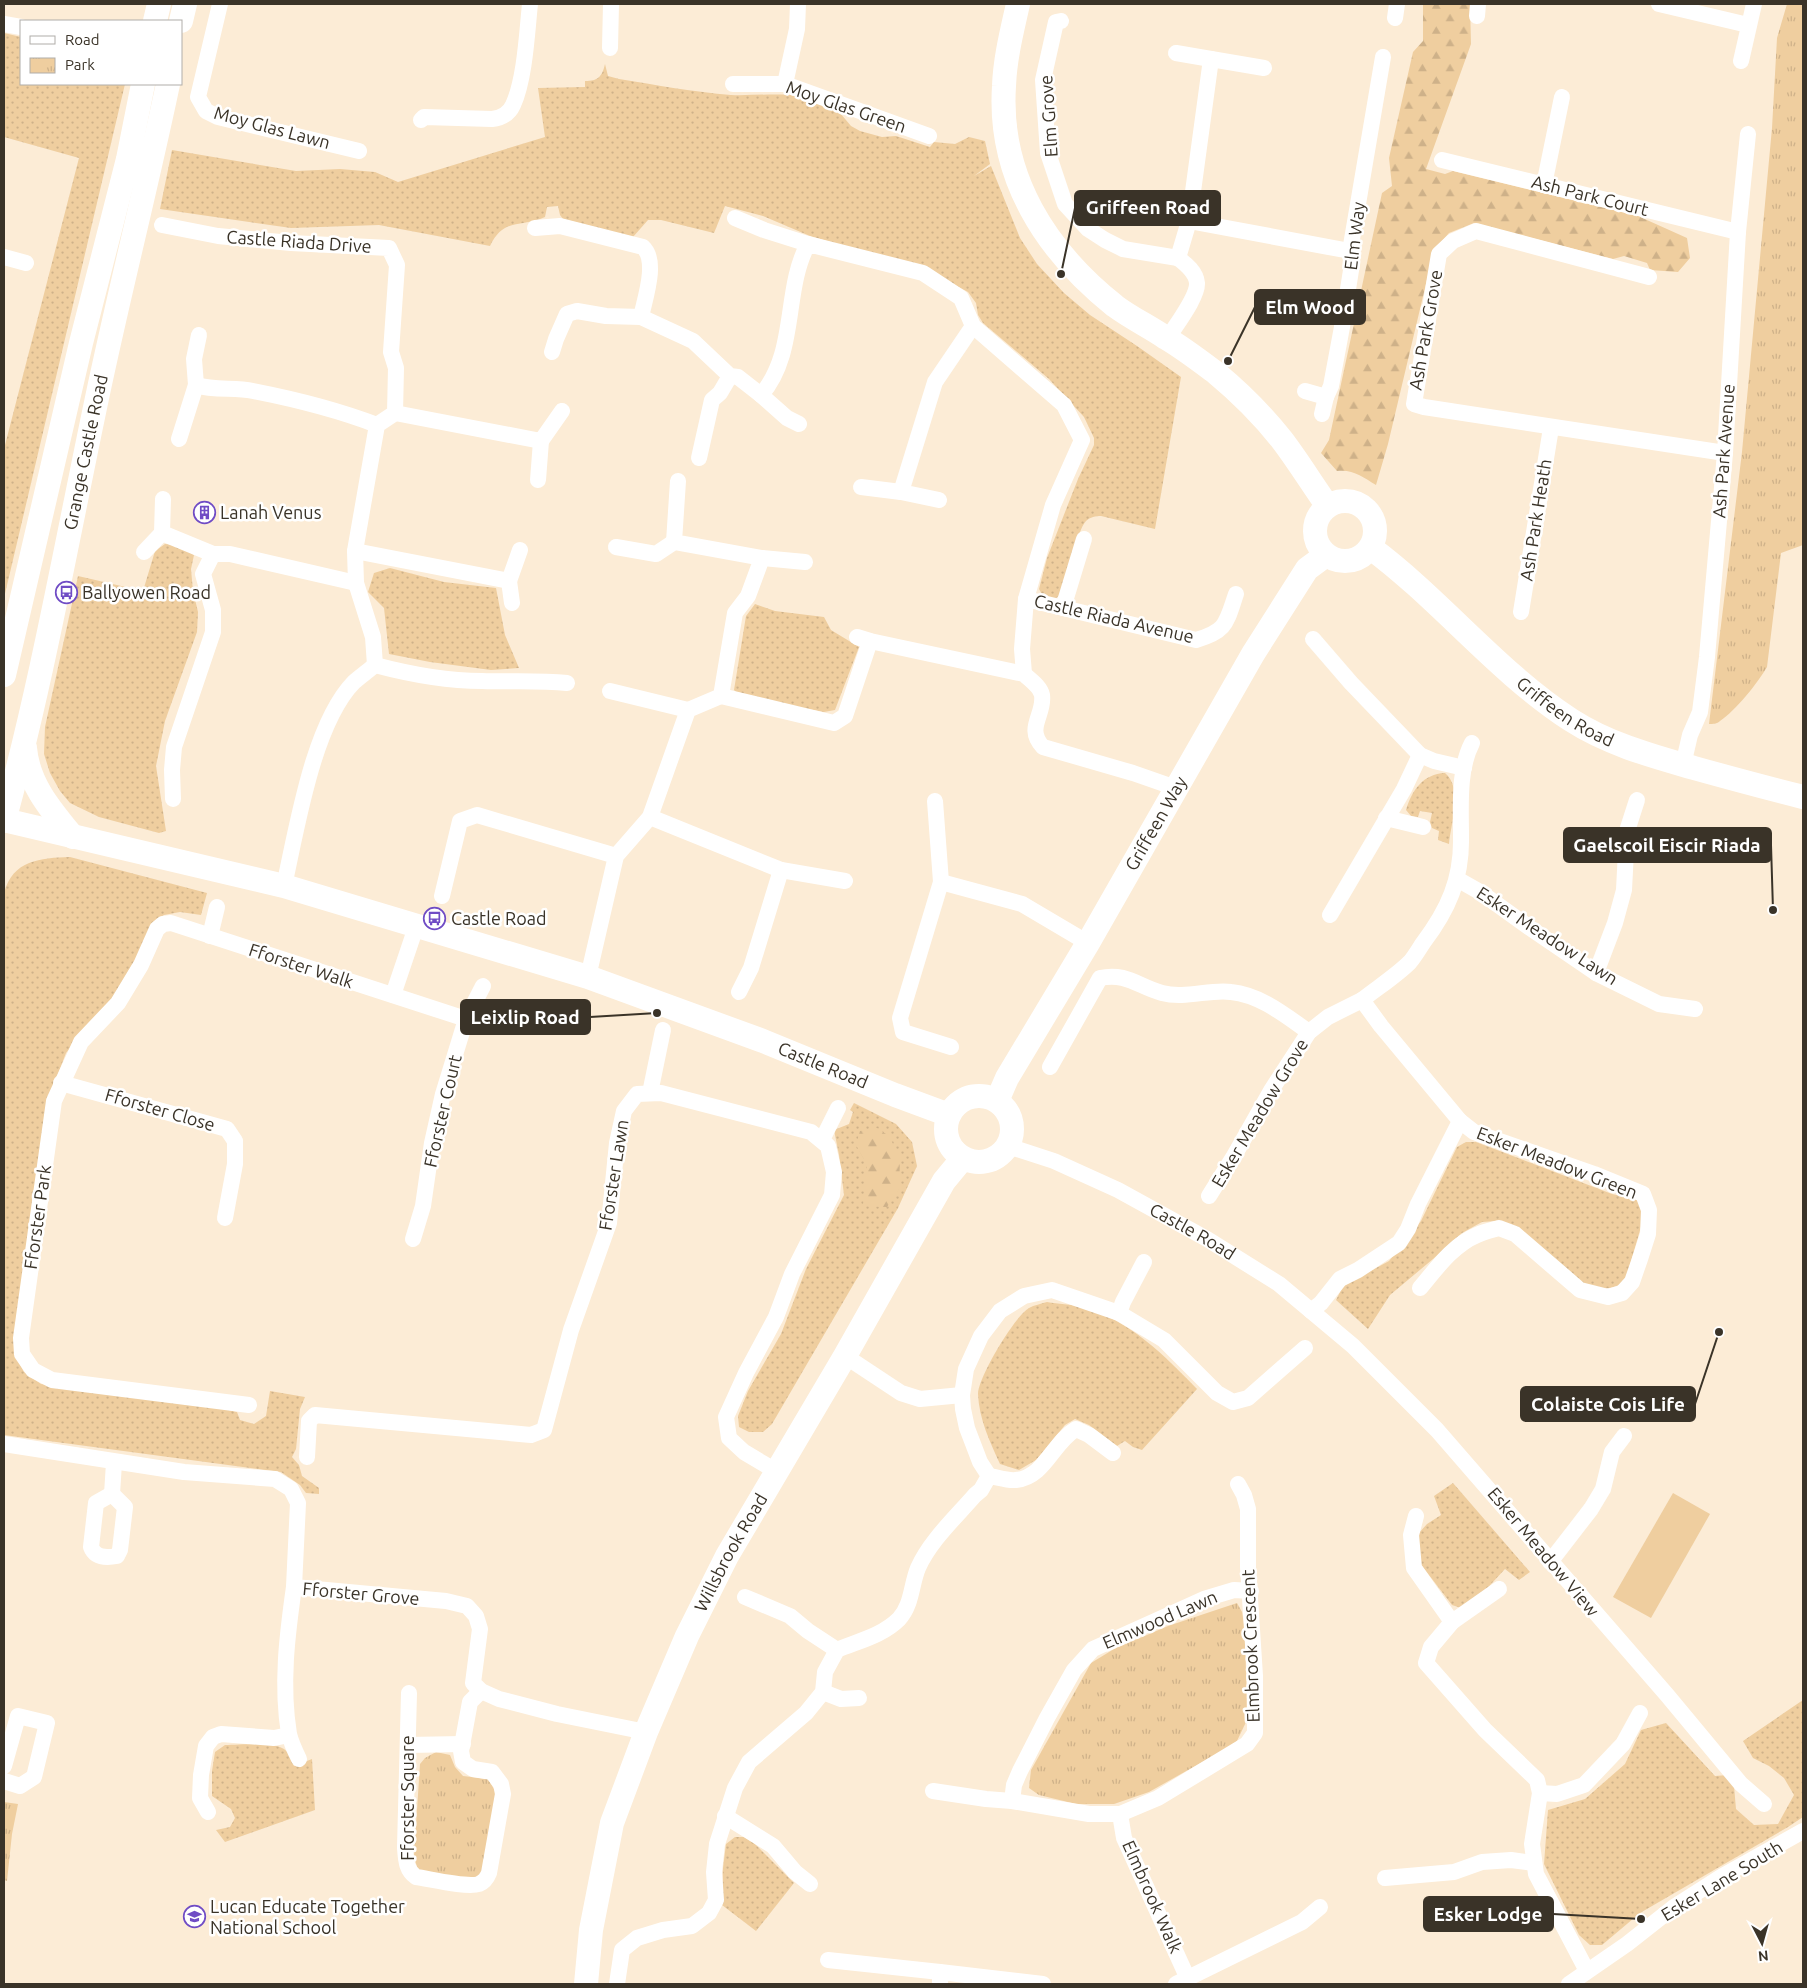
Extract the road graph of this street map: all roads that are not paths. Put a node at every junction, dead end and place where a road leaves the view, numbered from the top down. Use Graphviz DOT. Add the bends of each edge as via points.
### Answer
graph roads {
  1 [pos="159,4"];
  2 [pos="184,4"];
  3 [pos="220,4"];
  4 [pos="530,4"];
  5 [pos="611,4"];
  6 [pos="798,4"];
  7 [pos="1018,4"];
  8 [pos="1659,4"];
  9 [pos="1754,4"];
  10 [pos="155,20"];
  11 [pos="181,20"];
  12 [pos="1061,21"];
  13 [pos="4,24"];
  14 [pos="1748,25"];
  15 [pos="20,27"];
  16 [pos="610,48"];
  17 [pos="1176,53"];
  18 [pos="1383,57"];
  19 [pos="1211,59"];
  20 [pos="1741,61"];
  21 [pos="1264,68"];
  22 [pos="733,84"];
  23 [pos="785,84"];
  24 [pos="143,85"];
  25 [pos="168,85"];
  26 [pos="1562,97"];
  27 [pos="420,120"];
  28 [pos="1748,134"];
  29 [pos="929,136"];
  30 [pos="359,151"];
  31 [pos="1442,160"];
  32 [pos="1544,185"];
  33 [pos="735,218"];
  34 [pos="1189,222"];
  35 [pos="162,225"];
  36 [pos="535,228"];
  37 [pos="1738,232"];
  38 [pos="808,244"];
  39 [pos="1350,251"];
  40 [pos="4,257"];
  41 [pos="1178,258"];
  42 [pos="26,262"];
  43 [pos="1649,277"];
  44 [pos="641,317"];
  45 [pos="972,326"];
  46 [pos="199,335"];
  47 [pos="1168,338"];
  48 [pos="552,352"];
  49 [pos="730,376"];
  50 [pos="196,385"];
  51 [pos="1305,391"];
  52 [pos="761,394"];
  53 [pos="1326,397"];
  54 [pos="562,411"];
  55 [pos="395,413"];
  56 [pos="1322,414"];
  57 [pos="799,424"];
  58 [pos="377,425"];
  59 [pos="1551,428"];
  60 [pos="179,439"];
  61 [pos="541,441"];
  62 [pos="1725,453"];
  63 [pos="699,458"];
  64 [pos="538,480"];
  65 [pos="678,481"];
  66 [pos="861,486"];
  67 [pos="901,492"];
  68 [pos="163,499"];
  69 [pos="939,500"];
  70 [pos="1327,505"];
  71 [pos="162,533"];
  72 [pos="1084,539"];
  73 [pos="674,542"];
  74 [pos="616,547"];
  75 [pos="1371,548"];
  76 [pos="520,550"];
  77 [pos="355,551"];
  78 [pos="144,552"];
  79 [pos="213,554"];
  80 [pos="1326,555"];
  81 [pos="762,558"];
  82 [pos="805,562"];
  83 [pos="509,581"];
  84 [pos="356,583"];
  85 [pos="1236,594"];
  86 [pos="1026,599"];
  87 [pos="512,603"];
  88 [pos="1063,608"];
  89 [pos="1521,612"];
  90 [pos="1313,639"];
  91 [pos="375,665"];
  92 [pos="1024,674"];
  93 [pos="4,675"];
  94 [pos="567,683"];
  95 [pos="610,691"];
  96 [pos="721,696"];
  97 [pos="688,710"];
  98 [pos="25,742"];
  99 [pos="1472,743"];
  100 [pos="1420,755"];
  101 [pos="1683,765"];
  102 [pos="1464,768"];
  103 [pos="1176,788"];
  104 [pos="1803,798"];
  105 [pos="173,799"];
  106 [pos="1637,800"];
  107 [pos="936,801"];
  108 [pos="650,817"];
  109 [pos="1386,818"];
  110 [pos="4,820"];
  111 [pos="1423,827"];
  112 [pos="73,836"];
  113 [pos="616,856"];
  114 [pos="781,870"];
  115 [pos="1458,879"];
  116 [pos="845,881"];
  117 [pos="941,882"];
  118 [pos="284,886"];
  119 [pos="442,896"];
  120 [pos="217,907"];
  121 [pos="1330,915"];
  122 [pos="417,924"];
  123 [pos="210,936"];
  124 [pos="1088,943"];
  125 [pos="1596,973"];
  126 [pos="588,977"];
  127 [pos="483,986"];
  128 [pos="739,992"];
  129 [pos="393,995"];
  130 [pos="1362,1000"];
  131 [pos="1695,1010"];
  132 [pos="466,1019"];
  133 [pos="664,1030"];
  134 [pos="1309,1032"];
  135 [pos="951,1047"];
  136 [pos="1050,1067"];
  137 [pos="61,1083"];
  138 [pos="650,1093"];
  139 [pos="997,1101"];
  140 [pos="838,1108"];
  141 [pos="949,1115"];
  142 [pos="1460,1121"];
  143 [pos="822,1140"];
  144 [pos="1008,1146"];
  145 [pos="963,1158"];
  146 [pos="1209,1196"];
  147 [pos="225,1218"];
  148 [pos="413,1239"];
  149 [pos="1144,1262"];
  150 [pos="1420,1288"];
  151 [pos="1311,1311"];
  152 [pos="1119,1313"];
  153 [pos="1305,1348"];
  154 [pos="845,1356"];
  155 [pos="962,1395"];
  156 [pos="249,1405"];
  157 [pos="1624,1436"];
  158 [pos="4,1444"];
  159 [pos="1113,1453"];
  160 [pos="307,1457"];
  161 [pos="114,1463"];
  162 [pos="776,1470"];
  163 [pos="989,1476"];
  164 [pos="1238,1484"];
  165 [pos="112,1494"];
  166 [pos="1416,1516"];
  167 [pos="1550,1562"];
  168 [pos="294,1587"];
  169 [pos="1499,1589"];
  170 [pos="1251,1591"];
  171 [pos="745,1597"];
  172 [pos="1452,1622"];
  173 [pos="837,1650"];
  174 [pos="481,1691"];
  175 [pos="823,1692"];
  176 [pos="409,1693"];
  177 [pos="859,1698"];
  178 [pos="1640,1713"];
  179 [pos="646,1732"];
  180 [pos="289,1735"];
  181 [pos="463,1744"];
  182 [pos="408,1745"];
  183 [pos="298,1759"];
  184 [pos="4,1766"];
  185 [pos="4,1782"];
  186 [pos="933,1791"];
  187 [pos="1540,1794"];
  188 [pos="1012,1801"];
  189 [pos="1764,1804"];
  190 [pos="208,1812"];
  191 [pos="1120,1814"];
  192 [pos="725,1816"];
  193 [pos="1803,1831"];
  194 [pos="1534,1863"];
  195 [pos="1385,1878"];
  196 [pos="810,1884"];
  197 [pos="1320,1907"];
  198 [pos="828,1960"];
  199 [pos="1587,1971"];
  200 [pos="940,1978"];
  201 [pos="1182,1982"];
  202 [pos="586,1984"];
  203 [pos="617,1984"];
  204 [pos="1043,1984"];
  205 [pos="1570,1984"];
  1 -- 10 [label="street"];
  2 -- 11 [label="street"];
  3 -- 30 [label="street, Moy Glas Lawn" via="198,97 206,111 218,117"];
  4 -- 27 [label="street" via="517,92 513,106 502,118 424,117"];
  5 -- 16 [label="street"];
  6 -- 23 [label="street" via="797,29"];
  7 -- 47 [label="street" via="1003,86 1012,161 1022,190 1053,245 1083,278 1116,307"];
  8 -- 14 [label="street"];
  9 -- 14 [label="street"];
  12 -- 41 [label="street, Elm Grove" via="1056,22 1043,80 1048,153 1065,204 1088,228 1123,249"];
  13 -- 15 [label="street"];
  14 -- 20 [label="street"];
  17 -- 19 [label="street"];
  18 -- 39 [label="street, Elm Way"];
  19 -- 21 [label="street"];
  19 -- 34 [label="street"];
  22 -- 23 [label="street, Moy Glas Green"];
  23 -- 29 [label="street, Moy Glas Green"];
  24 -- 93 [label="street, Grange Castle Road"];
  25 -- 98 [label="street, Grange Castle Road" via="107,350"];
  26 -- 32 [label="street"];
  28 -- 37 [label="street, Ash Park Avenue"];
  31 -- 32 [label="street, Ash Park Court"];
  32 -- 37 [label="street, Ash Park Court"];
  33 -- 38 [label="street, Castle Riada Avenue"];
  34 -- 39 [label="street"];
  34 -- 41 [label="street"];
  35 -- 55 [label="street, Castle Riada Drive" via="218,236 389,248 397,265 391,352 396,368"];
  36 -- 44 [label="street" via="557,222 643,247 648,252 651,265"];
  37 -- 62 [label="street, Ash Park Avenue"];
  38 -- 45 [label="street, Castle Riada Avenue" via="924,274 961,298"];
  38 -- 52 [label="street" via="799,262 786,343 768,386"];
  39 -- 53 [label="street, Elm Way" via="1352,264 1331,386"];
  40 -- 42 [label="street"];
  41 -- 47 [label="street" via="1190,268 1197,282 1194,294"];
  43 -- 59 [label="street, Ash Park Grove" via="1476,231 1453,241 1440,254 1414,404"];
  44 -- 48 [label="street" via="578,311 567,314"];
  44 -- 49 [label="street" via="693,341"];
  45 -- 67 [label="street" via="935,382"];
  45 -- 86 [label="street, Castle Riada Avenue" via="1064,405 1082,440 1052,505"];
  46 -- 50 [label="street" via="194,360"];
  47 -- 70 [label="street" via="1216,373 1255,410 1281,439"];
  49 -- 52 [label="street" via="738,377"];
  49 -- 63 [label="street" via="712,400"];
  50 -- 58 [label="street" via="210,389 253,391 354,416"];
  50 -- 60 [label="street"];
  51 -- 53 [label="street"];
  52 -- 57 [label="street" via="787,418"];
  53 -- 56 [label="street, Elm Way"];
  54 -- 61 [label="street"];
  55 -- 58 [label="street"];
  55 -- 61 [label="street"];
  58 -- 77 [label="street"];
  59 -- 62 [label="street, Ash Park Grove"];
  59 -- 89 [label="street, Ash Park Heath"];
  61 -- 64 [label="street"];
  62 -- 101 [label="street, Ash Park Avenue" via="1701,703"];
  65 -- 73 [label="street"];
  66 -- 67 [label="street"];
  67 -- 69 [label="street"];
  68 -- 71 [label="street"];
  70 -- 75 [label="street" via="1348,501 1366,510 1375,529"];
  70 -- 80 [label="street" via="1314,530 1319,548"];
  71 -- 78 [label="street"];
  71 -- 79 [label="street"];
  72 -- 88 [label="street"];
  73 -- 74 [label="street" via="656,554"];
  73 -- 81 [label="street"];
  75 -- 80 [label="street" via="1363,556 1344,562"];
  75 -- 101 [label="street, Griffeen Road" via="1398,568 1532,691 1572,721 1613,742"];
  76 -- 83 [label="street"];
  77 -- 83 [label="street"];
  77 -- 84 [label="street"];
  79 -- 84 [label="street" via="230,554"];
  79 -- 105 [label="street" via="203,574 213,610 213,632 174,747"];
  80 -- 103 [label="street, Griffeen Way" via="1308,569 1281,608"];
  81 -- 82 [label="street"];
  81 -- 96 [label="street" via="748,596 735,613"];
  83 -- 87 [label="street"];
  84 -- 91 [label="street" via="372,638"];
  85 -- 88 [label="street, Castle Riada Avenue" via="1224,627 1211,636 1196,640"];
  86 -- 88 [label="street, Castle Riada Avenue"];
  86 -- 92 [label="street, Castle Riada Avenue" via="1022,649"];
  90 -- 100 [label="street"];
  91 -- 94 [label="street" via="481,682 541,680"];
  91 -- 118 [label="street" via="354,682 334,710 317,749"];
  92 -- 96 [label="street" via="863,639 845,716 834,723"];
  92 -- 103 [label="street" via="1042,695 1035,730 1036,740 1043,747"];
  95 -- 97 [label="street"];
  96 -- 97 [label="street"];
  97 -- 108 [label="street"];
  98 -- 110 [label="street, Grange Castle Road"];
  98 -- 112 [label="street" via="27,766 36,785 47,806"];
  99 -- 102 [label="street, Esker Meadow Grove"];
  100 -- 102 [label="street"];
  100 -- 109 [label="street"];
  101 -- 104 [label="street, Griffeen Road"];
  102 -- 115 [label="street, Esker Meadow Grove"];
  103 -- 124 [label="street, Griffeen Way"];
  106 -- 125 [label="street" via="1627,831 1624,890"];
  107 -- 117 [label="street"];
  108 -- 113 [label="street"];
  108 -- 114 [label="street"];
  109 -- 111 [label="street"];
  109 -- 121 [label="street"];
  110 -- 112 [label="street, Castle Road"];
  112 -- 118 [label="street, Castle Road"];
  113 -- 119 [label="street" via="477,816 460,821"];
  113 -- 126 [label="street"];
  114 -- 116 [label="street"];
  114 -- 128 [label="street" via="751,968"];
  115 -- 125 [label="street, Esker Meadow Lawn"];
  115 -- 130 [label="street, Esker Meadow Grove" via="1432,931 1410,962"];
  117 -- 124 [label="street" via="1022,904"];
  117 -- 135 [label="street" via="900,1018 903,1032"];
  118 -- 122 [label="street, Castle Road"];
  120 -- 123 [label="street"];
  122 -- 126 [label="street, Castle Road"];
  122 -- 129 [label="street"];
  123 -- 129 [label="street, Fforster Walk"];
  123 -- 137 [label="street, Fforster Park" via="172,923 157,929 141,966 118,1003 81,1042"];
  124 -- 139 [label="street, Griffeen Way" via="1007,1078"];
  125 -- 131 [label="street, Esker Meadow Lawn" via="1659,1004"];
  126 -- 141 [label="street, Castle Road" via="762,1040"];
  127 -- 132 [label="street, Fforster Court"];
  129 -- 132 [label="street, Fforster Walk"];
  130 -- 134 [label="street, Esker Meadow Grove" via="1328,1017"];
  130 -- 142 [label="street"];
  132 -- 148 [label="street, Fforster Court" via="443,1094 432,1142 424,1206"];
  133 -- 138 [label="street"];
  134 -- 136 [label="street" via="1262,1000 1231,992 1162,993 1112,975 1100,978"];
  134 -- 146 [label="street, Esker Meadow Grove"];
  137 -- 147 [label="street, Fforster Close" via="228,1129 235,1141 235,1164"];
  137 -- 156 [label="street, Fforster Park" via="54,1101 22,1354 33,1370 52,1380"];
  138 -- 143 [label="street" via="811,1132"];
  138 -- 160 [label="street, Fforster Lawn" via="637,1094 624,1111 616,1143 609,1223 571,1330 544,1430 532,1434 314,1415 309,1421"];
  139 -- 141 [label="street" via="975,1096 964,1099"];
  139 -- 144 [label="street" via="1010,1117 1012,1137"];
  140 -- 143 [label="street"];
  141 -- 145 [label="street" via="946,1130 949,1144"];
  142 -- 150 [label="street, Esker Meadow Green" via="1474,1132 1643,1194 1649,1210 1648,1234 1632,1282 1622,1293 1608,1297 1580,1290 1515,1234 1499,1228 1475,1236 1450,1254"];
  142 -- 151 [label="street, Esker Meadow Green" via="1399,1243 1340,1279"];
  143 -- 162 [label="street" via="828,1146 834,1172 832,1194 726,1417 730,1438 744,1452"];
  144 -- 145 [label="street" via="992,1160 972,1162"];
  144 -- 151 [label="street, Castle Road" via="1054,1161 1118,1190 1214,1243 1279,1284"];
  145 -- 154 [label="street, Willsbrook Road" via="944,1181"];
  149 -- 152 [label="street"];
  151 -- 167 [label="street, Esker Meadow View" via="1366,1358 1437,1430"];
  152 -- 153 [label="street" via="1164,1340 1217,1393 1233,1402 1248,1398"];
  152 -- 155 [label="street" via="1052,1290 1024,1296 1000,1311 981,1336 966,1369"];
  154 -- 155 [label="street" via="901,1393 920,1399"];
  154 -- 162 [label="street, Willsbrook Road"];
  155 -- 163 [label="street" via="967,1428"];
  157 -- 167 [label="street" via="1612,1452 1602,1489 1591,1509"];
  158 -- 161 [label="street, Fforster Grove"];
  159 -- 163 [label="street" via="1076,1429 1030,1477 1014,1480"];
  161 -- 165 [label="street"];
  161 -- 168 [label="street, Fforster Grove" via="274,1479 291,1490 298,1504"];
  162 -- 179 [label="street, Willsbrook Road" via="696,1618"];
  163 -- 173 [label="street" via="982,1490 934,1541 918,1569 911,1596 899,1619 868,1639"];
  164 -- 170 [label="street, Elmbrook Crescent" via="1248,1509"];
  166 -- 172 [label="street" via="1411,1535 1414,1568"];
  167 -- 189 [label="street, Esker Meadow View" via="1741,1784"];
  168 -- 174 [label="street, Fforster Grove" via="446,1601 467,1606 476,1616 480,1629 473,1683"];
  168 -- 180 [label="street" via="286,1649 285,1695"];
  169 -- 172 [label="street"];
  170 -- 188 [label="street, Elmwood Lawn" via="1234,1590 1204,1599 1093,1649 1074,1670 1047,1718 1014,1785"];
  170 -- 191 [label="street, Elmbrook Crescent" via="1255,1733 1247,1744 1204,1771 1158,1798"];
  171 -- 173 [label="street" via="790,1616"];
  172 -- 187 [label="street" via="1431,1648 1426,1663 1485,1730 1537,1780"];
  173 -- 175 [label="street" via="825,1672"];
  174 -- 179 [label="street" via="557,1714"];
  174 -- 181 [label="street, Fforster Square" via="470,1702"];
  175 -- 177 [label="street" via="840,1698"];
  175 -- 192 [label="street" via="806,1714 749,1762"];
  176 -- 182 [label="street, Fforster Square"];
  178 -- 187 [label="street" via="1623,1744 1584,1785 1557,1794"];
  179 -- 202 [label="street, Willsbrook Road" via="612,1823 591,1930"];
  180 -- 183 [label="street"];
  180 -- 190 [label="street" via="274,1738 221,1734 213,1737 206,1746 201,1775 200,1798"];
  181 -- 182 [label="street"];
  181 -- 182 [label="street, Fforster Square" via="463,1762 473,1769 492,1772 504,1794 489,1873 486,1880 478,1884 416,1877 410,1873 405,1848"];
  184 -- 185 [label="street" via="18,1716 47,1723 34,1777 20,1786"];
  186 -- 188 [label="street, Elmbrook Crescent"];
  187 -- 194 [label="street" via="1532,1844"];
  188 -- 191 [label="street, Elmbrook Crescent" via="1089,1814"];
  191 -- 201 [label="street, Elmbrook Walk" via="1124,1838"];
  192 -- 196 [label="street" via="773,1846"];
  192 -- 203 [label="street" via="717,1844 716,1900 709,1913 692,1926 637,1938 622,1950"];
  193 -- 199 [label="street, Esker Lane South" via="1674,1907"];
  194 -- 195 [label="street" via="1511,1860 1482,1862 1454,1872"];
  194 -- 199 [label="street" via="1536,1874"];
  197 -- 201 [label="street, Elmbrook Walk" via="1302,1922"];
  198 -- 200 [label="street"];
  199 -- 205 [label="street, Esker Lane South"];
  200 -- 204 [label="street"];
}
